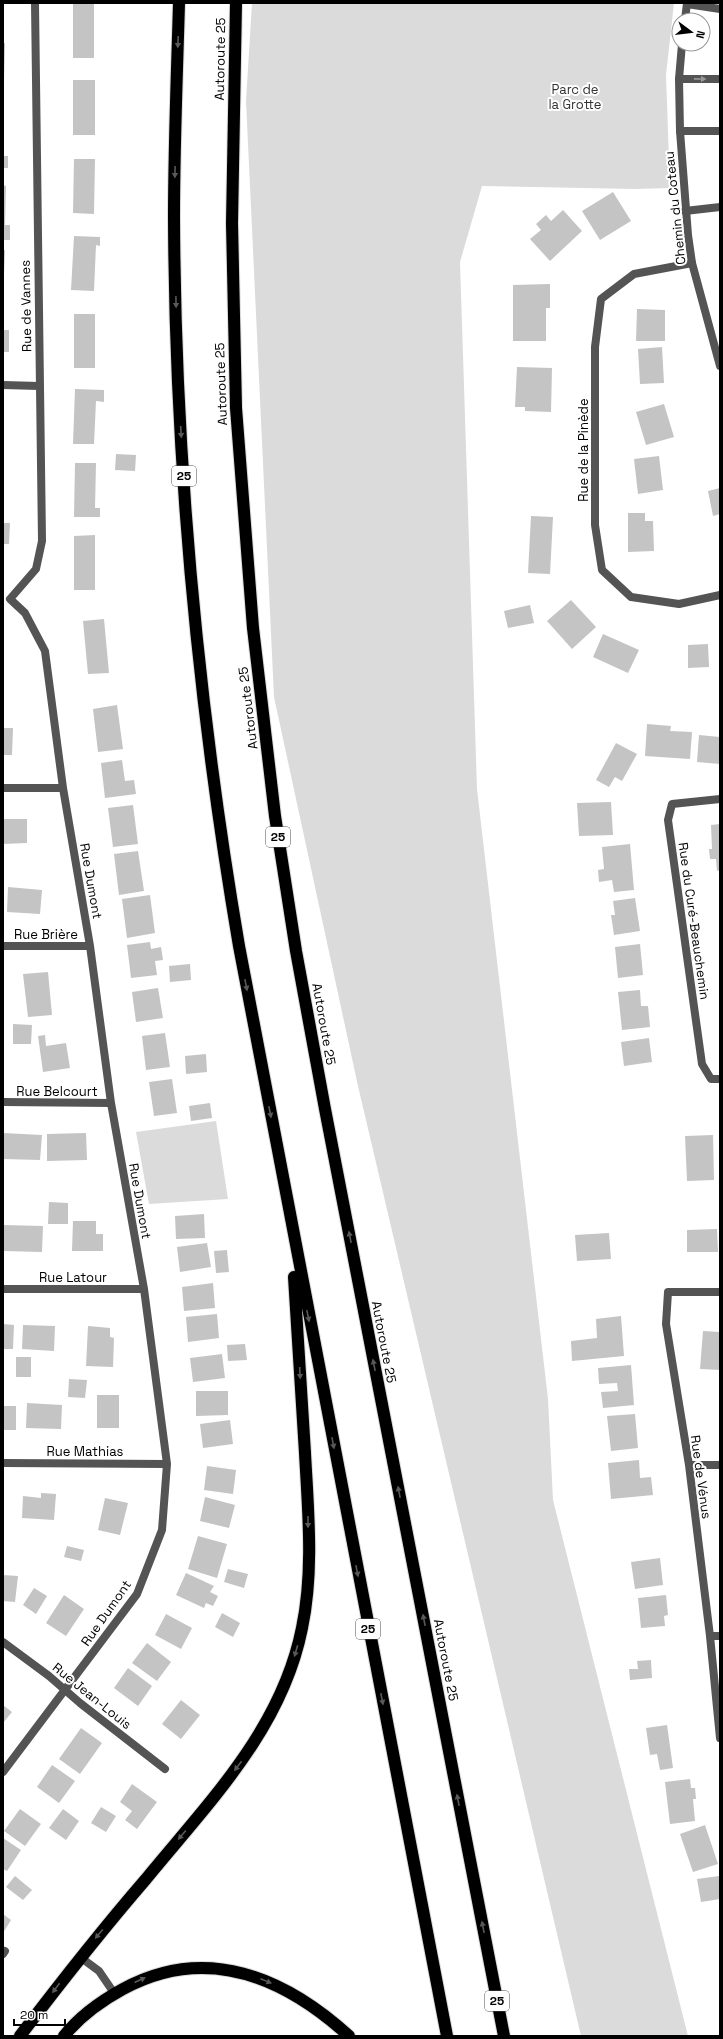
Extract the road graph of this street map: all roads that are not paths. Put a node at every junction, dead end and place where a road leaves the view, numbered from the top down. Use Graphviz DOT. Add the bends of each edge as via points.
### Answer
graph roads {
  1 [pos="35,3"];
  2 [pos="179,3"];
  3 [pos="236,3"];
  4 [pos="687,4"];
  5 [pos="720,9"];
  6 [pos="681,52"];
  7 [pos="679,79"];
  8 [pos="720,79"];
  9 [pos="680,131"];
  10 [pos="720,131"];
  11 [pos="720,208"];
  12 [pos="685,211"];
  13 [pos="692,263"];
  14 [pos="720,366"];
  15 [pos="3,385"];
  16 [pos="39,386"];
  17 [pos="720,595"];
  18 [pos="6,598"];
  19 [pos="3,788"];
  20 [pos="62,788"];
  21 [pos="720,800"];
  22 [pos="3,946"];
  23 [pos="90,946"];
  24 [pos="720,1079"];
  25 [pos="3,1102"];
  26 [pos="111,1103"];
  27 [pos="291,1222"];
  28 [pos="3,1289"];
  29 [pos="144,1289"];
  30 [pos="720,1292"];
  31 [pos="3,1463"];
  32 [pos="166,1464"];
  33 [pos="688,1465"];
  34 [pos="720,1465"];
  35 [pos="710,1636"];
  36 [pos="720,1636"];
  37 [pos="3,1642"];
  38 [pos="64,1690"];
  39 [pos="720,1738"];
  40 [pos="165,1769"];
  41 [pos="3,1772"];
  42 [pos="80,1957"];
  43 [pos="490,1966"];
  44 [pos="114,1993"];
  45 [pos="20,2036"];
  46 [pos="64,2036"];
  47 [pos="349,2036"];
  48 [pos="447,2036"];
  49 [pos="504,2036"];
  50 [pos="511,2036"];
  1 -- 16 [label="street, Rue de Vannes"];
  2 -- 27 [label="highway, 25, one-way" via="174,201 176,325 185,501 198,655 231,901"];
  43 -- 3 [label="highway, Autoroute 25 / 25, one-way" via="317,1066 268,762 248,578 234,365 232,222"];
  4 -- 5 [label="street"];
  6 -- 7 [label="street, Chemin du Coteau"];
  7 -- 8 [label="street, one-way"];
  7 -- 9 [label="street, Chemin du Coteau"];
  9 -- 10 [label="street"];
  9 -- 12 [label="street, Chemin du Coteau"];
  11 -- 12 [label="street"];
  12 -- 13 [label="street, Chemin du Coteau"];
  13 -- 14 [label="street, Chemin du Coteau"];
  13 -- 17 [label="street, Rue de la Pinède" via="634,274 601,299 595,347 595,525 602,570 631,597 679,604"];
  15 -- 16 [label="street"];
  16 -- 18 [label="street, Rue de Vannes" via="42,541 36,569"];
  18 -- 20 [label="street, Rue Dumont" via="24,613 45,651"];
  19 -- 20 [label="street"];
  20 -- 23 [label="street, Rue Dumont"];
  21 -- 24 [label="street, Rue du Curé-Beauchemin" via="672,804 668,820 702,1064 711,1079"];
  22 -- 23 [label="street, Rue Brière"];
  23 -- 26 [label="street, Rue Dumont"];
  25 -- 26 [label="street, Rue Belcourt"];
  26 -- 29 [label="street, Rue Dumont"];
  27 -- 42 [label="highway, one-way" via="308,1518 306,1595 298,1646 276,1704 244,1758"];
  27 -- 48 [label="highway, 25, one-way"];
  28 -- 29 [label="street, Rue Latour"];
  29 -- 32 [label="street, Rue Dumont"];
  30 -- 33 [label="street, Rue de Vénus" via="668,1292 666,1324"];
  31 -- 32 [label="street, Rue Mathias"];
  32 -- 38 [label="street, Rue Dumont" via="162,1530 137,1594"];
  33 -- 34 [label="street"];
  33 -- 35 [label="street, Rue de Vénus"];
  35 -- 36 [label="street"];
  35 -- 39 [label="street, Rue de Vénus"];
  37 -- 38 [label="street, Rue Jean-Louis"];
  38 -- 40 [label="street, Rue Jean-Louis"];
  38 -- 41 [label="street, Rue Dumont"];
  42 -- 44 [label="street" via="99,1971"];
  42 -- 45 [label="highway, one-way"];
  43 -- 49 [label="highway, Autoroute 25 / 25"];
  43 -- 50 [label="highway"];
  44 -- 46 [label="highway" via="96,2005"];
  44 -- 47 [label="highway, one-way" via="146,1978 176,1969 200,1967 236,1971 287,1991 325,2015"];
}
